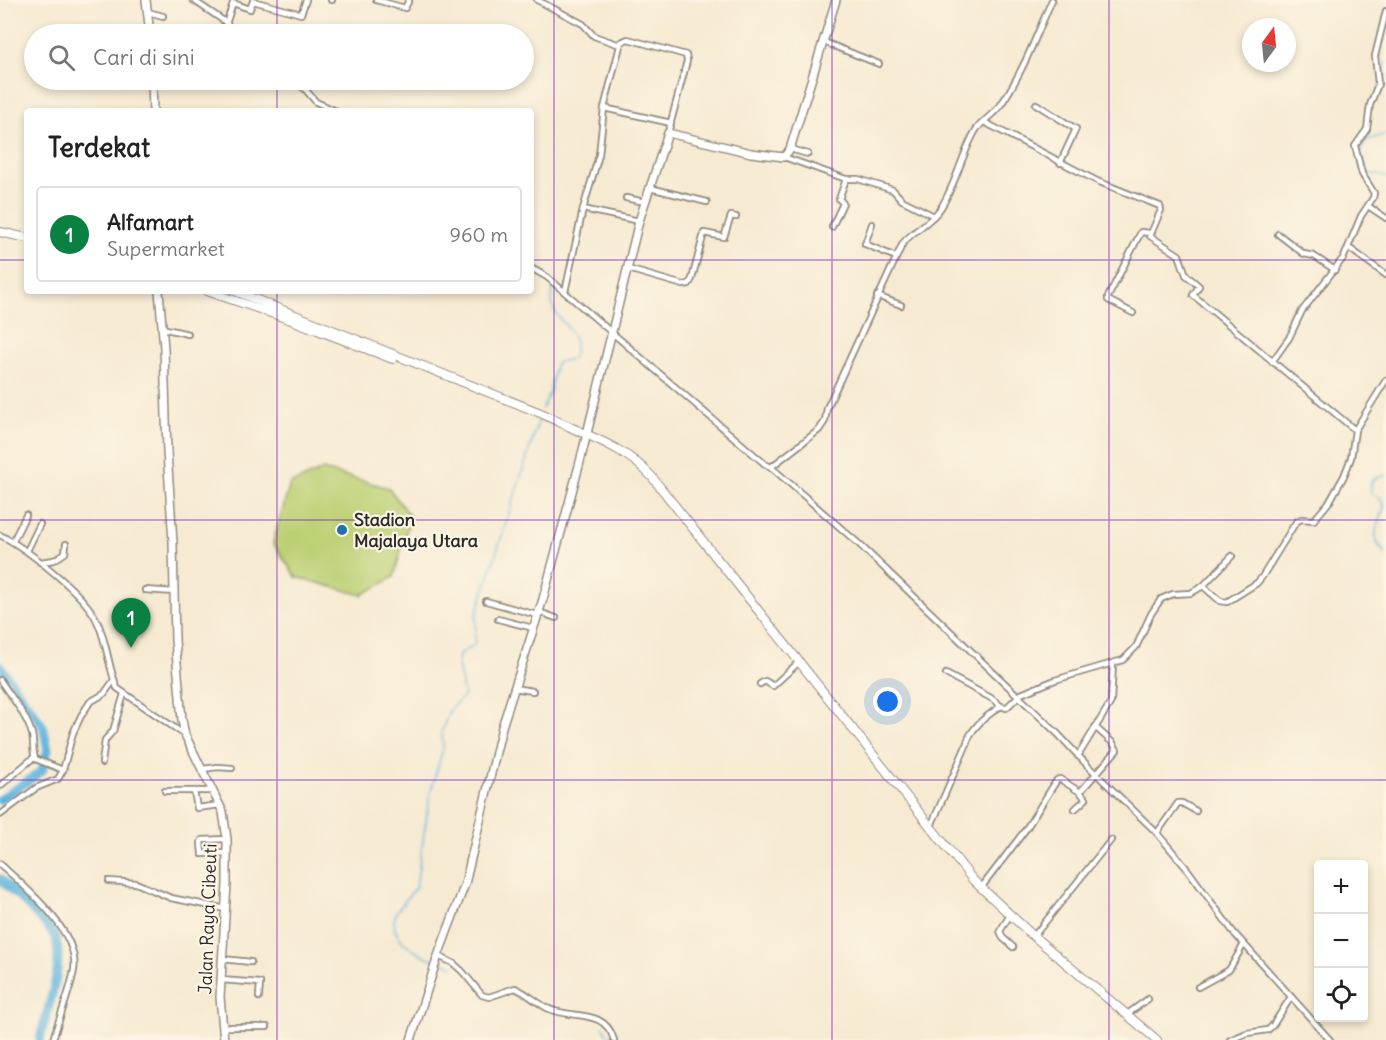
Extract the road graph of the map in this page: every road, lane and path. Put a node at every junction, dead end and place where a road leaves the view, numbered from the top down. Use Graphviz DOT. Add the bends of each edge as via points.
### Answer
graph roads {
  1 [pos="146,0"];
  2 [pos="193,0"];
  3 [pos="306,0"];
  4 [pos="376,0"];
  5 [pos="409,0"];
  6 [pos="537,0"];
  7 [pos="836,0"];
  8 [pos="1052,0"];
  9 [pos="1386,11"];
  10 [pos="148,12"];
  11 [pos="163,16"];
  12 [pos="149,24"];
  13 [pos="226,24"];
  14 [pos="824,42"];
  15 [pos="620,45"];
  16 [pos="879,64"];
  17 [pos="152,90"];
  18 [pos="306,90"];
  19 [pos="1036,104"];
  20 [pos="153,108"];
  21 [pos="329,108"];
  22 [pos="604,108"];
  23 [pos="984,122"];
  24 [pos="671,123"];
  25 [pos="668,133"];
  26 [pos="789,149"];
  27 [pos="808,154"];
  28 [pos="784,157"];
  29 [pos="1060,163"];
  30 [pos="846,179"];
  31 [pos="650,188"];
  32 [pos="626,198"];
  33 [pos="645,202"];
  34 [pos="707,202"];
  35 [pos="1368,206"];
  36 [pos="583,209"];
  37 [pos="934,216"];
  38 [pos="736,217"];
  39 [pos="1386,218"];
  40 [pos="639,221"];
  41 [pos="872,224"];
  42 [pos="832,227"];
  43 [pos="0,232"];
  44 [pos="1150,233"];
  45 [pos="1278,234"];
  46 [pos="24,237"];
  47 [pos="1349,248"];
  48 [pos="896,257"];
  49 [pos="628,269"];
  50 [pos="534,270"];
  51 [pos="1335,270"];
  52 [pos="1386,274"];
  53 [pos="565,292"];
  54 [pos="159,294"];
  55 [pos="216,294"];
  56 [pos="243,294"];
  57 [pos="877,296"];
  58 [pos="901,305"];
  59 [pos="1133,313"];
  60 [pos="162,328"];
  61 [pos="188,334"];
  62 [pos="613,334"];
  63 [pos="1272,362"];
  64 [pos="1386,380"];
  65 [pos="551,419"];
  66 [pos="1355,430"];
  67 [pos="587,433"];
  68 [pos="771,467"];
  69 [pos="26,515"];
  70 [pos="40,524"];
  71 [pos="0,535"];
  72 [pos="13,541"];
  73 [pos="66,544"];
  74 [pos="27,551"];
  75 [pos="1232,556"];
  76 [pos="40,562"];
  77 [pos="1203,586"];
  78 [pos="145,590"];
  79 [pos="175,592"];
  80 [pos="486,601"];
  81 [pos="538,613"];
  82 [pos="556,618"];
  83 [pos="498,619"];
  84 [pos="533,628"];
  85 [pos="799,662"];
  86 [pos="1113,664"];
  87 [pos="946,674"];
  88 [pos="0,680"];
  89 [pos="114,680"];
  90 [pos="759,684"];
  91 [pos="513,688"];
  92 [pos="533,691"];
  93 [pos="124,694"];
  94 [pos="1018,698"];
  95 [pos="1001,706"];
  96 [pos="1095,727"];
  97 [pos="185,735"];
  98 [pos="1078,756"];
  99 [pos="36,758"];
  100 [pos="102,763"];
  101 [pos="232,768"];
  102 [pos="203,769"];
  103 [pos="62,770"];
  104 [pos="1098,774"];
  105 [pos="0,786"];
  106 [pos="165,791"];
  107 [pos="194,791"];
  108 [pos="213,791"];
  109 [pos="1080,792"];
  110 [pos="220,805"];
  111 [pos="1075,809"];
  112 [pos="1196,811"];
  113 [pos="0,815"];
  114 [pos="930,826"];
  115 [pos="1157,833"];
  116 [pos="227,839"];
  117 [pos="1111,840"];
  118 [pos="228,853"];
  119 [pos="0,864"];
  120 [pos="109,881"];
  121 [pos="981,888"];
  122 [pos="226,909"];
  123 [pos="1010,915"];
  124 [pos="1034,936"];
  125 [pos="1244,944"];
  126 [pos="1012,946"];
  127 [pos="222,959"];
  128 [pos="437,961"];
  129 [pos="251,962"];
  130 [pos="220,980"];
  131 [pos="1198,987"];
  132 [pos="259,997"];
  133 [pos="1292,998"];
  134 [pos="1148,999"];
  135 [pos="1126,1015"];
  136 [pos="222,1027"];
  137 [pos="267,1027"];
  138 [pos="52,1040"];
  139 [pos="224,1040"];
  140 [pos="411,1040"];
  141 [pos="614,1040"];
  142 [pos="1157,1040"];
  143 [pos="1230,1040"];
  144 [pos="1330,1040"];
  1 -- 10 [label="street"];
  2 -- 13 [label="street"];
  3 -- 13 [label="street" via="301,14 253,1 250,9 233,3"];
  4 -- 5 [label="street" via="405,8"];
  6 -- 15 [label="street" via="583,24 600,39"];
  7 -- 14 [label="street"];
  8 -- 23 [label="street" via="1002,103"];
  9 -- 35 [label="street" via="1375,56 1378,84 1366,129 1355,146 1362,174 1374,192"];
  10 -- 11 [label="street"];
  10 -- 12 [label="street"];
  14 -- 16 [label="street"];
  14 -- 26 [label="street"];
  15 -- 22 [label="street"];
  15 -- 24 [label="street" via="628,39 686,55"];
  17 -- 20 [label="street"];
  18 -- 21 [label="street" via="316,102"];
  19 -- 29 [label="street" via="1076,129"];
  22 -- 24 [label="street"];
  22 -- 36 [label="street" via="601,147"];
  23 -- 29 [label="street"];
  23 -- 37 [label="street" via="977,128 953,185"];
  24 -- 25 [label="street"];
  25 -- 28 [label="street"];
  25 -- 31 [label="street"];
  26 -- 27 [label="street"];
  26 -- 28 [label="street"];
  28 -- 30 [label="street"];
  29 -- 44 [label="street" via="1160,206"];
  30 -- 37 [label="street" via="893,190 902,200"];
  30 -- 42 [label="street" via="839,199 843,203"];
  31 -- 33 [label="street"];
  31 -- 34 [label="street"];
  32 -- 33 [label="street"];
  33 -- 40 [label="street"];
  35 -- 39 [label="street"];
  35 -- 47 [label="street"];
  36 -- 40 [label="street"];
  36 -- 53 [label="street"];
  37 -- 48 [label="street" via="908,236"];
  38 -- 49 [label="street" via="730,217 724,237 704,233 689,284"];
  40 -- 49 [label="street"];
  41 -- 48 [label="street" via="865,244"];
  43 -- 46 [label="main road"];
  44 -- 59 [label="street" via="1141,232 1108,297"];
  44 -- 63 [label="street" via="1151,238 1179,255 1186,275 1199,286 1193,296"];
  45 -- 51 [label="street" via="1304,254"];
  47 -- 51 [label="street"];
  47 -- 52 [label="street"];
  48 -- 57 [label="street"];
  49 -- 62 [label="street"];
  50 -- 53 [label="street"];
  51 -- 63 [label="street" via="1302,311"];
  53 -- 62 [label="street"];
  54 -- 60 [label="street, Jalan Raya Cibeuti"];
  55 -- 65 [label="main road"];
  56 -- 65 [label="main road"];
  57 -- 58 [label="street"];
  57 -- 68 [label="street" via="827,408 825,422"];
  60 -- 61 [label="street"];
  60 -- 79 [label="street, Jalan Raya Cibeuti"];
  62 -- 67 [label="street"];
  62 -- 68 [label="street"];
  63 -- 66 [label="street"];
  64 -- 66 [label="street"];
  65 -- 67 [label="main road"];
  66 -- 77 [label="street" via="1351,458 1330,501 1314,520 1296,522 1257,583 1224,603"];
  67 -- 81 [label="street"];
  67 -- 85 [label="main road" via="645,469"];
  68 -- 94 [label="street" via="859,544"];
  69 -- 72 [label="street"];
  70 -- 74 [label="street"];
  71 -- 72 [label="street"];
  72 -- 74 [label="street"];
  73 -- 76 [label="street" via="65,554"];
  74 -- 76 [label="street"];
  75 -- 77 [label="street"];
  76 -- 89 [label="street" via="96,618"];
  77 -- 86 [label="street" via="1191,593 1161,599 1136,647"];
  78 -- 79 [label="street"];
  79 -- 97 [label="street, Jalan Raya Cibeuti" via="175,640"];
  80 -- 81 [label="street"];
  81 -- 82 [label="street"];
  81 -- 84 [label="street"];
  83 -- 84 [label="street"];
  84 -- 91 [label="street"];
  85 -- 90 [label="street" via="773,686 765,681"];
  85 -- 114 [label="main road"];
  86 -- 94 [label="street" via="1055,680"];
  86 -- 96 [label="street" via="1111,702"];
  87 -- 95 [label="street"];
  88 -- 99 [label="street" via="27,722"];
  89 -- 93 [label="street"];
  89 -- 103 [label="street" via="81,716"];
  91 -- 92 [label="street"];
  91 -- 128 [label="street" via="465,884"];
  93 -- 97 [label="street"];
  93 -- 100 [label="street" via="113,731 105,741"];
  94 -- 95 [label="street" via="1006,708"];
  94 -- 98 [label="street"];
  95 -- 114 [label="street" via="969,734"];
  96 -- 98 [label="street"];
  96 -- 104 [label="street" via="1117,748"];
  97 -- 102 [label="street, Jalan Raya Cibeuti"];
  98 -- 104 [label="street"];
  99 -- 103 [label="street"];
  99 -- 105 [label="street"];
  101 -- 102 [label="street"];
  102 -- 108 [label="street, Jalan Raya Cibeuti"];
  103 -- 113 [label="street" via="57,779 36,788"];
  104 -- 109 [label="street"];
  104 -- 115 [label="street"];
  106 -- 107 [label="street"];
  107 -- 108 [label="street"];
  107 -- 110 [label="street" via="197,808"];
  108 -- 110 [label="street, Jalan Raya Cibeuti"];
  109 -- 111 [label="street" via="1086,799"];
  109 -- 121 [label="street" via="1057,780"];
  110 -- 116 [label="street, Jalan Raya Cibeuti"];
  112 -- 115 [label="street" via="1178,803"];
  114 -- 121 [label="main road"];
  115 -- 125 [label="street"];
  116 -- 118 [label="street, Jalan Raya Cibeuti"];
  116 -- 118 [label="street" via="201,842 202,854"];
  117 -- 124 [label="street"];
  118 -- 122 [label="street, Jalan Raya Cibeuti"];
  119 -- 138 [label="street" via="52,917 71,944 74,968"];
  120 -- 122 [label="street" via="136,883 171,898"];
  121 -- 123 [label="main road"];
  122 -- 127 [label="street, Jalan Raya Cibeuti"];
  123 -- 124 [label="main road"];
  123 -- 126 [label="street" via="1000,931"];
  124 -- 135 [label="main road"];
  125 -- 131 [label="street" via="1230,970"];
  125 -- 133 [label="street"];
  127 -- 129 [label="street"];
  127 -- 130 [label="street, Jalan Raya Cibeuti"];
  128 -- 140 [label="street"];
  128 -- 141 [label="street" via="453,963 482,995 489,997 515,988 552,1010 600,1020 611,1030"];
  130 -- 132 [label="street" via="260,983"];
  130 -- 136 [label="street, Jalan Raya Cibeuti"];
  133 -- 143 [label="street" via="1268,1030"];
  133 -- 144 [label="street"];
  134 -- 135 [label="street"];
  135 -- 142 [label="main road"];
  136 -- 137 [label="street"];
  136 -- 139 [label="street, Jalan Raya Cibeuti"];
}
